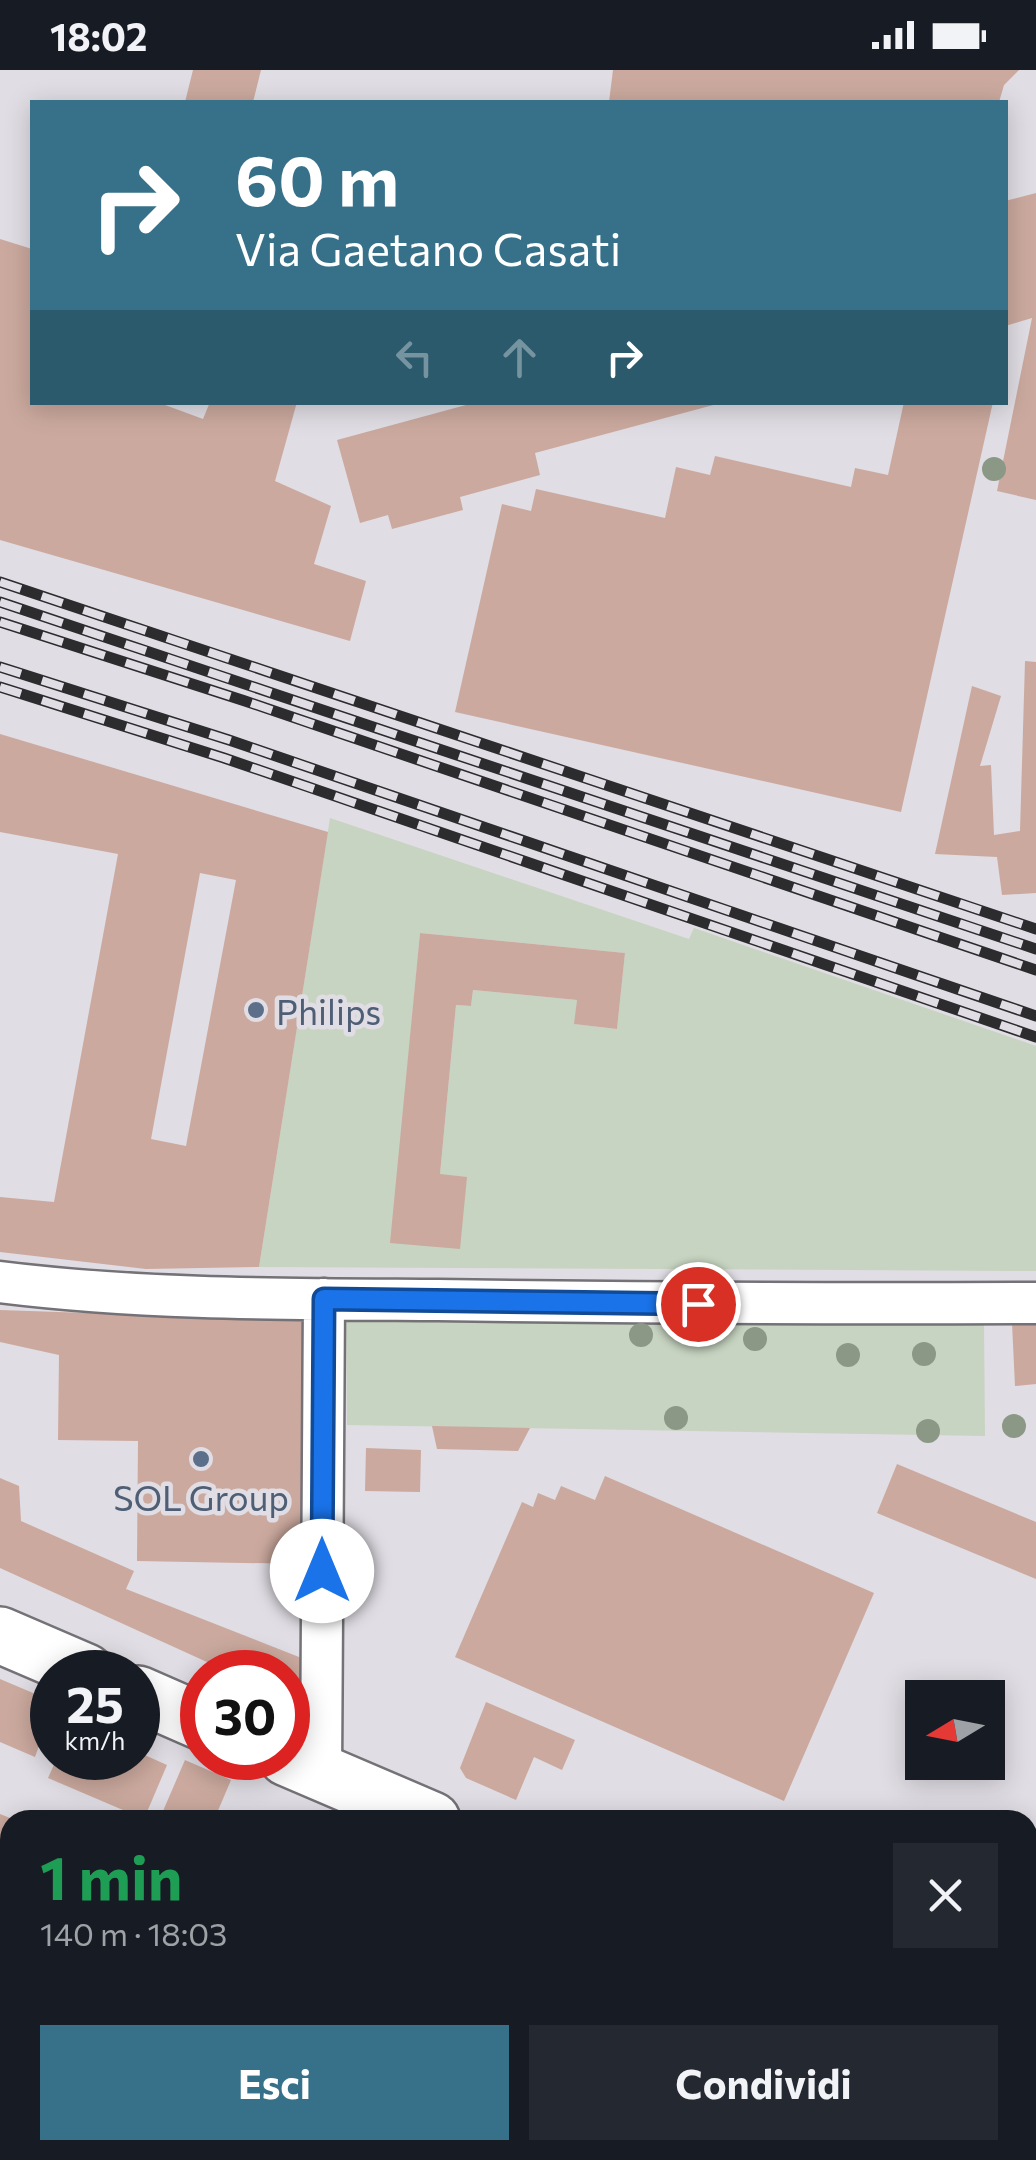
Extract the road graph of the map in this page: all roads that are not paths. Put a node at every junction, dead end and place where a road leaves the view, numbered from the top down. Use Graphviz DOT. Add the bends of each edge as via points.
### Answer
graph roads {
  1 [pos="0,1282"];
  2 [pos="324,1299"];
  3 [pos="1036,1303"];
  4 [pos="0,1636"];
  5 [pos="33,1650"];
  6 [pos="309,1650"];
  7 [pos="310,1768"];
  8 [pos="409,1810"];
  1 -- 2 [label="street"];
  2 -- 3 [label="street"];
  2 -- 6 [label="street"];
  4 -- 5 [label="main road"];
  7 -- 8 [label="main road"];
}
